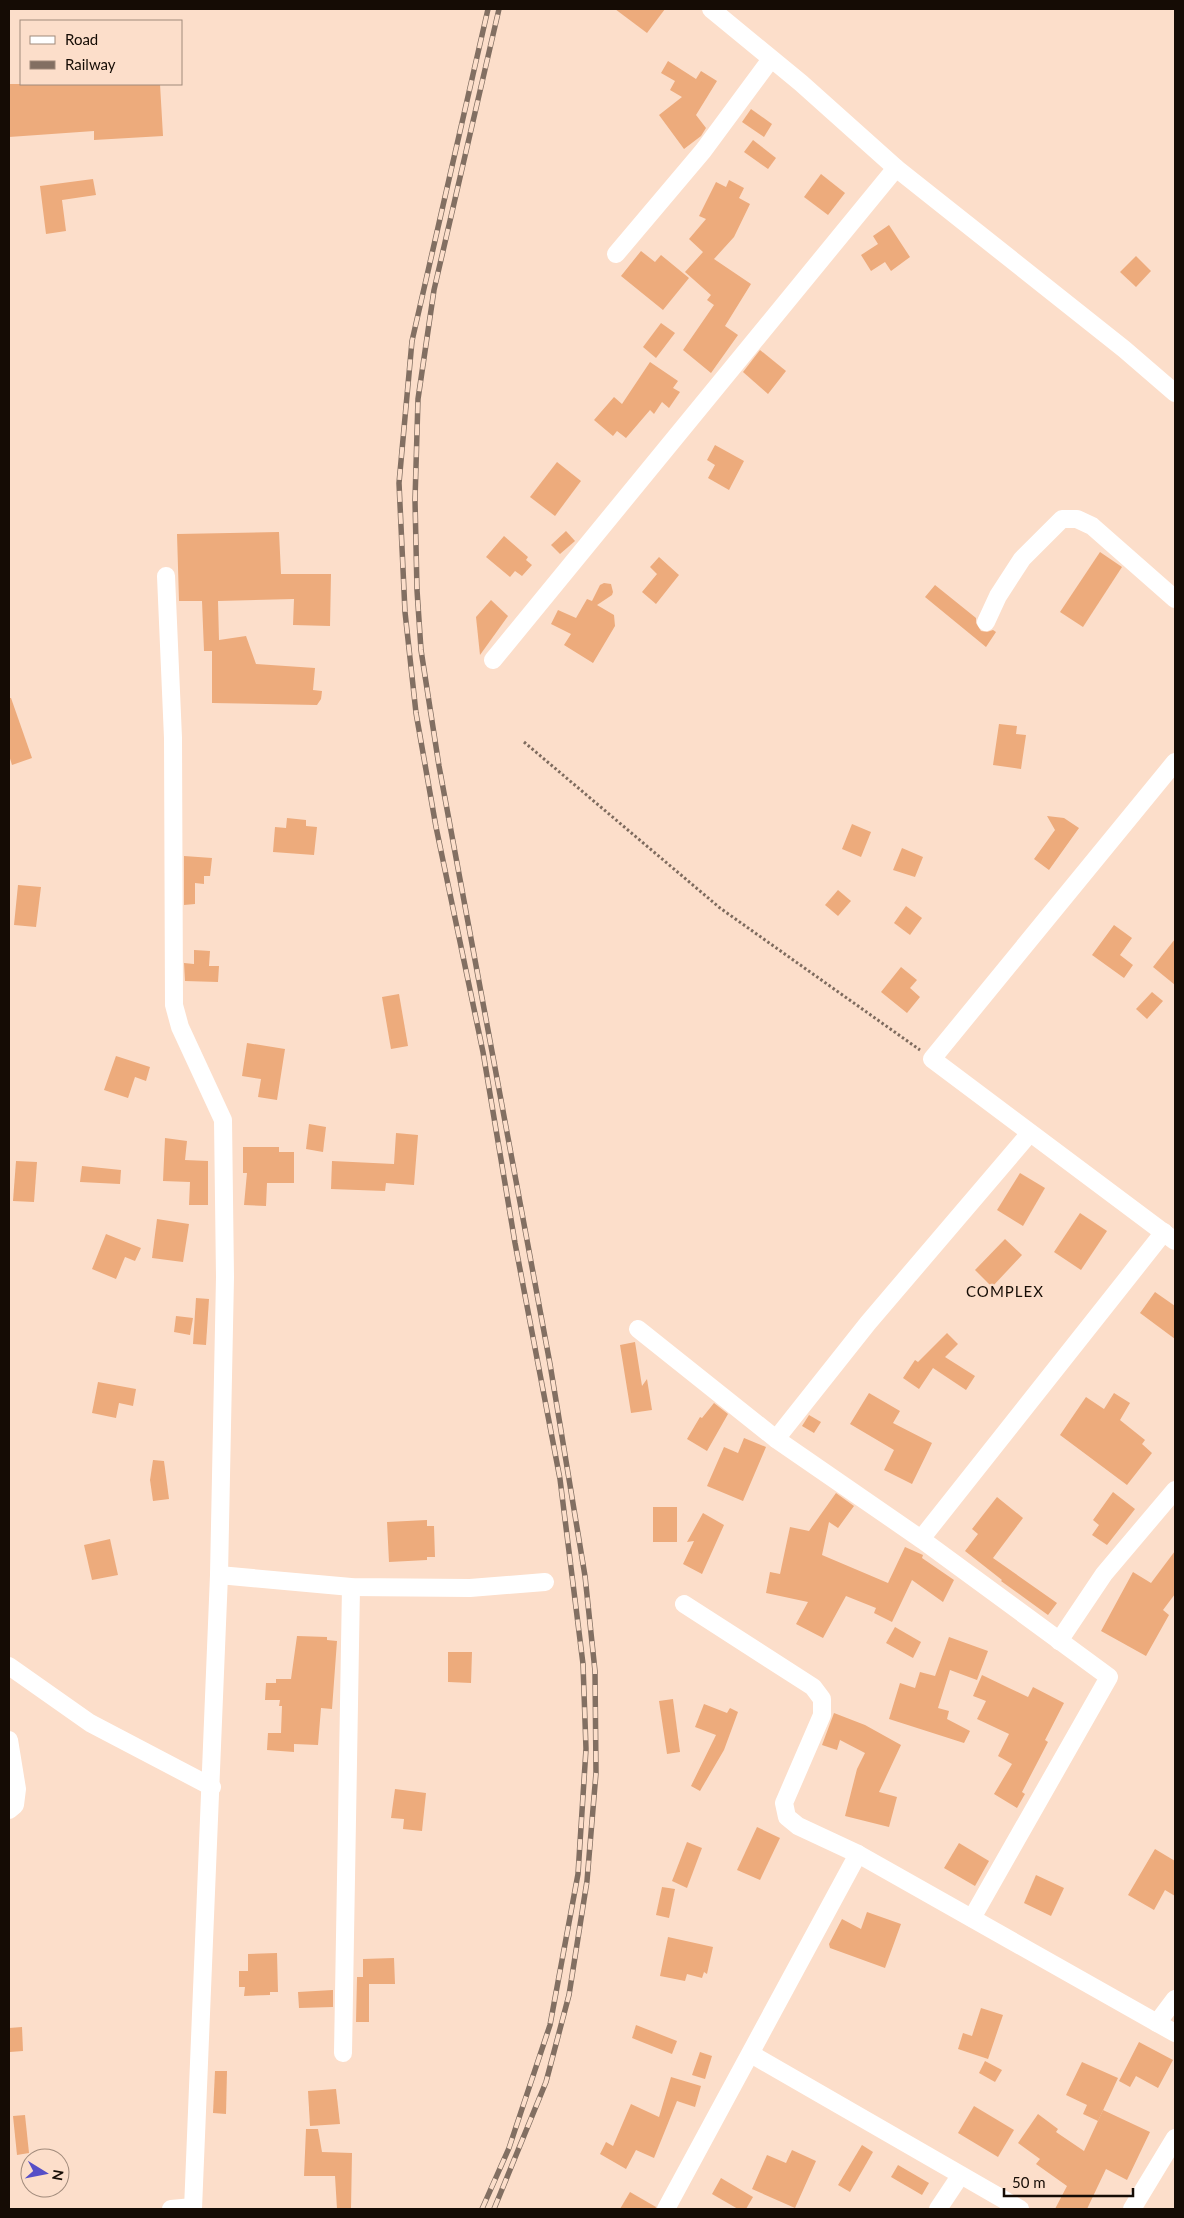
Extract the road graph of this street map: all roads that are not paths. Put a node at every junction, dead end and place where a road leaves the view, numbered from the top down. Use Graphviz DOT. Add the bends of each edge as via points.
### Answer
graph roads {
  1 [pos="711,9"];
  2 [pos="771,59"];
  3 [pos="896,168"];
  4 [pos="616,254"];
  5 [pos="1175,393"];
  6 [pos="166,576"];
  7 [pos="1175,599"];
  8 [pos="986,622"];
  9 [pos="493,660"];
  10 [pos="1175,762"];
  11 [pos="1030,1133"];
  12 [pos="1170,1237"];
  13 [pos="638,1329"];
  14 [pos="776,1439"];
  15 [pos="1175,1490"];
  16 [pos="921,1539"];
  17 [pos="219,1575"];
  18 [pos="545,1582"];
  19 [pos="351,1587"];
  20 [pos="684,1604"];
  21 [pos="1058,1640"];
  22 [pos="9,1666"];
  23 [pos="9,1740"];
  24 [pos="212,1787"];
  25 [pos="9,1810"];
  26 [pos="858,1854"];
  27 [pos="972,1918"];
  28 [pos="1175,1999"];
  29 [pos="1156,2023"];
  30 [pos="1175,2033"];
  31 [pos="344,2053"];
  32 [pos="751,2054"];
  33 [pos="1175,2138"];
  34 [pos="960,2176"];
  35 [pos="193,2208"];
  36 [pos="171,2209"];
  37 [pos="666,2209"];
  38 [pos="938,2209"];
  39 [pos="1020,2209"];
  40 [pos="1132,2209"];
  1 -- 2 [label="street"];
  2 -- 3 [label="street"];
  2 -- 4 [label="street" via="703,151"];
  3 -- 5 [label="street"];
  3 -- 9 [label="street"];
  6 -- 17 [label="street" via="173,738 174,1005 180,1028 223,1120 225,1277"];
  7 -- 8 [label="street" via="1092,526 1077,518 1062,519 1022,559"];
  10 -- 11 [label="street" via="932,1059"];
  11 -- 12 [label="street"];
  11 -- 14 [label="street" via="868,1323"];
  12 -- 16 [label="street"];
  13 -- 14 [label="street"];
  14 -- 16 [label="street"];
  15 -- 21 [label="street" via="1104,1574"];
  16 -- 21 [label="street"];
  17 -- 19 [label="street"];
  17 -- 24 [label="street"];
  18 -- 19 [label="street" via="470,1588"];
  19 -- 31 [label="street"];
  20 -- 26 [label="street" via="813,1687 822,1699 822,1715 784,1803 787,1817 798,1826"];
  21 -- 27 [label="street" via="1108,1677"];
  22 -- 24 [label="street" via="90,1723"];
  23 -- 25 [label="street" via="17,1789 15,1805"];
  24 -- 35 [label="street"];
  26 -- 27 [label="street"];
  26 -- 32 [label="street"];
  27 -- 29 [label="street"];
  28 -- 29 [label="street"];
  29 -- 30 [label="street"];
  32 -- 34 [label="street"];
  32 -- 37 [label="street"];
  33 -- 40 [label="street"];
  34 -- 38 [label="street"];
  34 -- 39 [label="street"];
  35 -- 36 [label="street"];
}
